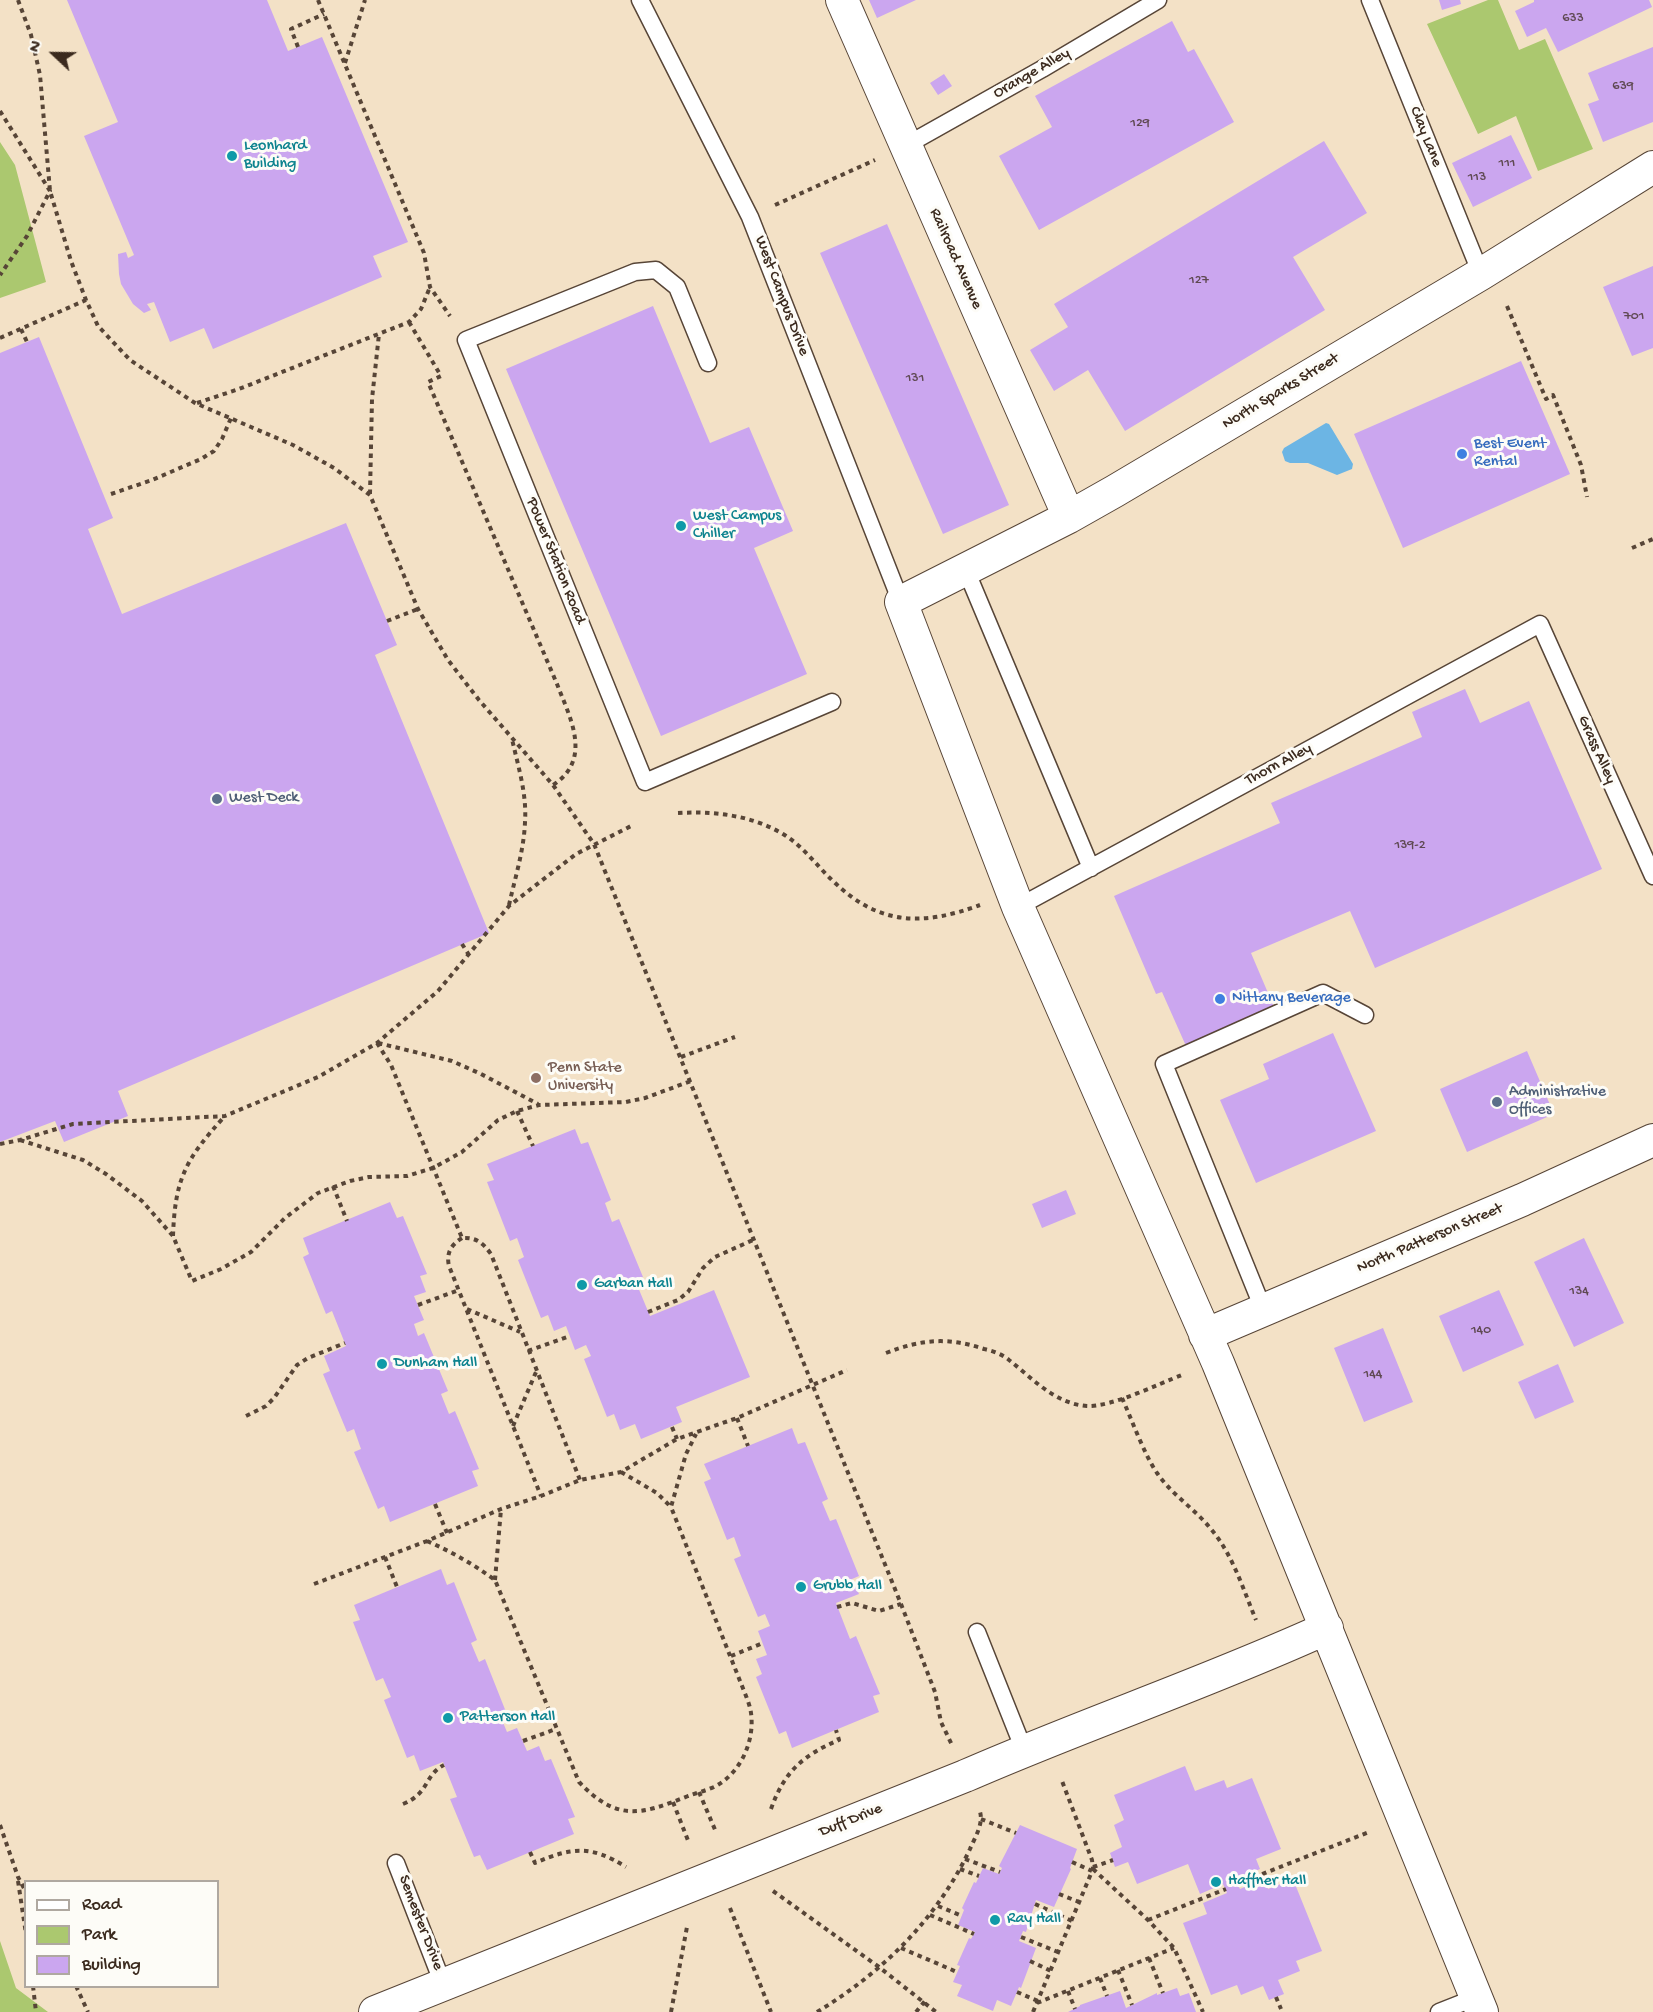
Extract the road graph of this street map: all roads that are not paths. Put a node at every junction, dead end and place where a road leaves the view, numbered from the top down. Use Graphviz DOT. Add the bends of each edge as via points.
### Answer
graph roads {
  1 [pos="640,0"];
  2 [pos="843,0"];
  3 [pos="1158,0"];
  4 [pos="1370,0"];
  5 [pos="905,146"];
  6 [pos="1653,167"];
  7 [pos="1480,274"];
  8 [pos="708,363"];
  9 [pos="1069,518"];
  10 [pos="966,570"];
  11 [pos="901,602"];
  12 [pos="1540,624"];
  13 [pos="832,702"];
  14 [pos="1091,867"];
  15 [pos="1653,876"];
  16 [pos="1018,907"];
  17 [pos="1365,1015"];
  18 [pos="1653,1140"];
  19 [pos="1264,1311"];
  20 [pos="1205,1335"];
  21 [pos="1327,1628"];
  22 [pos="977,1632"];
  23 [pos="1024,1750"];
  24 [pos="396,1863"];
  25 [pos="443,1984"];
  26 [pos="1479,2005"];
  27 [pos="375,2012"];
  28 [pos="1439,2012"];
  1 -- 11 [label="lane, West Campus Drive" via="750,217"];
  2 -- 5 [label="street, Railroad Avenue"];
  3 -- 5 [label="lane, Orange Alley"];
  4 -- 7 [label="lane, Clay Lane"];
  5 -- 9 [label="street, Railroad Avenue"];
  6 -- 7 [label="street, North Sparks Street"];
  7 -- 9 [label="street, North Sparks Street"];
  8 -- 13 [label="lane, Power Station Road" via="677,286 656,270 635,272 466,340 645,782"];
  9 -- 10 [label="street, North Sparks Street"];
  10 -- 11 [label="street, North Sparks Street"];
  10 -- 14 [label="lane"];
  11 -- 16 [label="street"];
  12 -- 14 [label="lane, Thorn Alley"];
  12 -- 15 [label="lane, Grass Alley"];
  14 -- 16 [label="lane, Thorn Alley"];
  16 -- 20 [label="street"];
  17 -- 19 [label="lane" via="1323,993 1164,1064"];
  18 -- 19 [label="street, North Patterson Street"];
  19 -- 20 [label="street, North Patterson Street"];
  20 -- 21 [label="street"];
  21 -- 23 [label="street, Duff Drive"];
  21 -- 26 [label="street"];
  22 -- 23 [label="lane"];
  23 -- 25 [label="street, Duff Drive"];
  24 -- 25 [label="lane, Semester Drive"];
  25 -- 27 [label="street, Duff Drive"];
  26 -- 28 [label="lane"];
}
